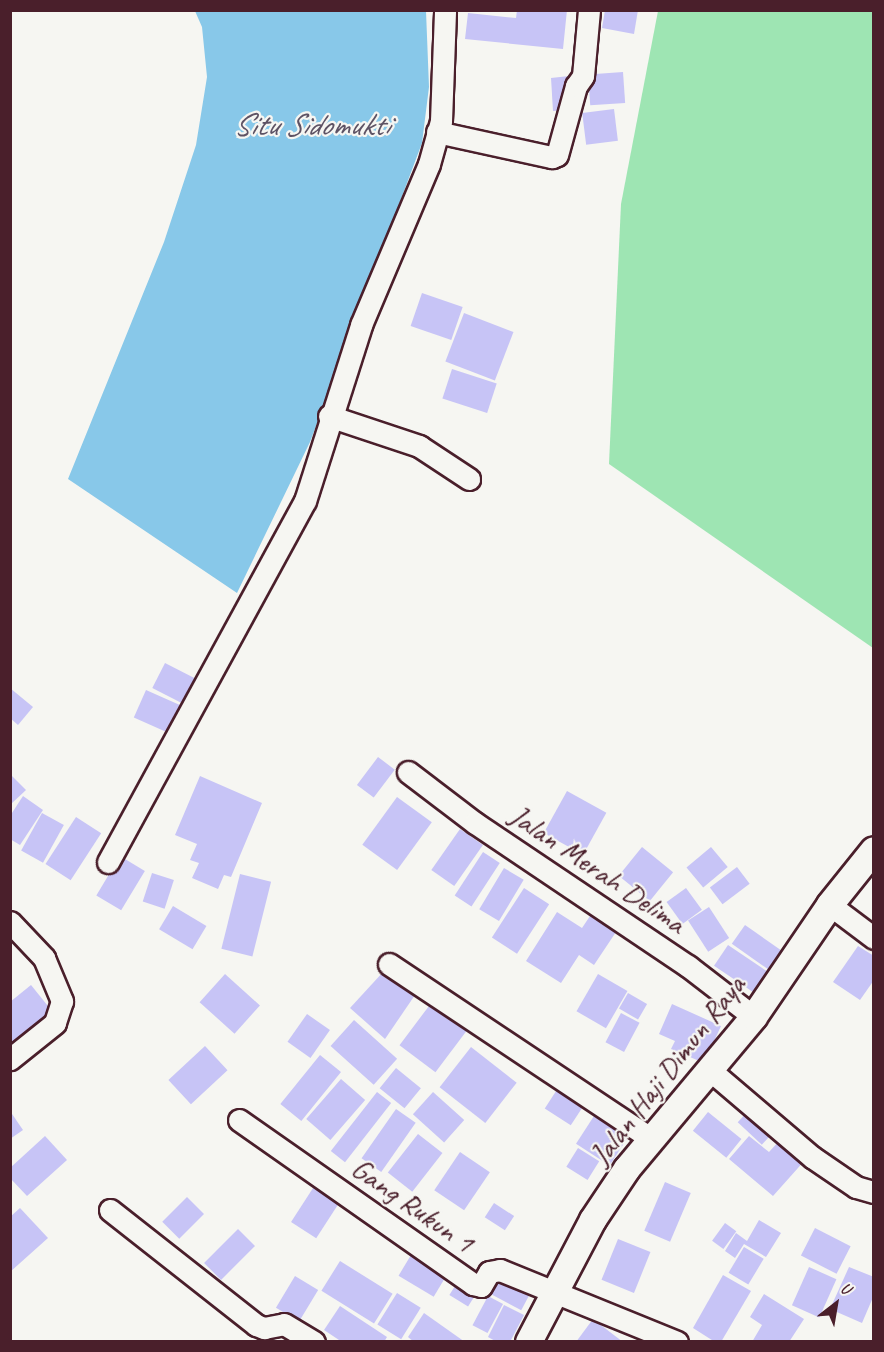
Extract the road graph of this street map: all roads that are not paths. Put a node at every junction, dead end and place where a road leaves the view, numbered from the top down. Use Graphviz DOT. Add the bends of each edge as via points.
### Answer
graph roads {
  1 [pos="445,10"];
  2 [pos="589,10"];
  3 [pos="437,132"];
  4 [pos="329,416"];
  5 [pos="470,479"];
  6 [pos="408,772"];
  7 [pos="873,850"];
  8 [pos="108,862"];
  9 [pos="830,905"];
  10 [pos="10,922"];
  11 [pos="873,938"];
  12 [pos="389,964"];
  13 [pos="754,1017"];
  14 [pos="10,1059"];
  15 [pos="711,1071"];
  16 [pos="239,1120"];
  17 [pos="651,1139"];
  18 [pos="873,1192"];
  19 [pos="110,1210"];
  20 [pos="558,1290"];
  21 [pos="314,1341"];
  22 [pos="529,1341"];
  23 [pos="677,1341"];
  1 -- 3 [label="street"];
  2 -- 3 [label="street" via="583,76 576,86 557,155"];
  3 -- 4 [label="street" via="408,219 361,325"];
  4 -- 5 [label="street" via="419,446"];
  4 -- 8 [label="street" via="305,501"];
  6 -- 13 [label="street, Jalan Merah Delima" via="475,823 688,966"];
  7 -- 9 [label="street, Jalan Haji Dimun Raya"];
  9 -- 11 [label="street"];
  9 -- 13 [label="street, Jalan Haji Dimun Raya"];
  10 -- 14 [label="street" via="44,958 63,1001 55,1023"];
  12 -- 17 [label="street"];
  13 -- 15 [label="street, Jalan Haji Dimun Raya"];
  15 -- 17 [label="street, Jalan Haji Dimun Raya"];
  15 -- 18 [label="street" via="812,1157 856,1187"];
  16 -- 20 [label="street, Gang Rukun 1" via="473,1284 481,1286 489,1272 500,1269"];
  17 -- 20 [label="street, Jalan Haji Dimun Raya" via="593,1220"];
  19 -- 21 [label="street" via="256,1325 264,1328 284,1324"];
  20 -- 22 [label="street, Jalan Haji Dimun Raya"];
  20 -- 23 [label="street"];
}
